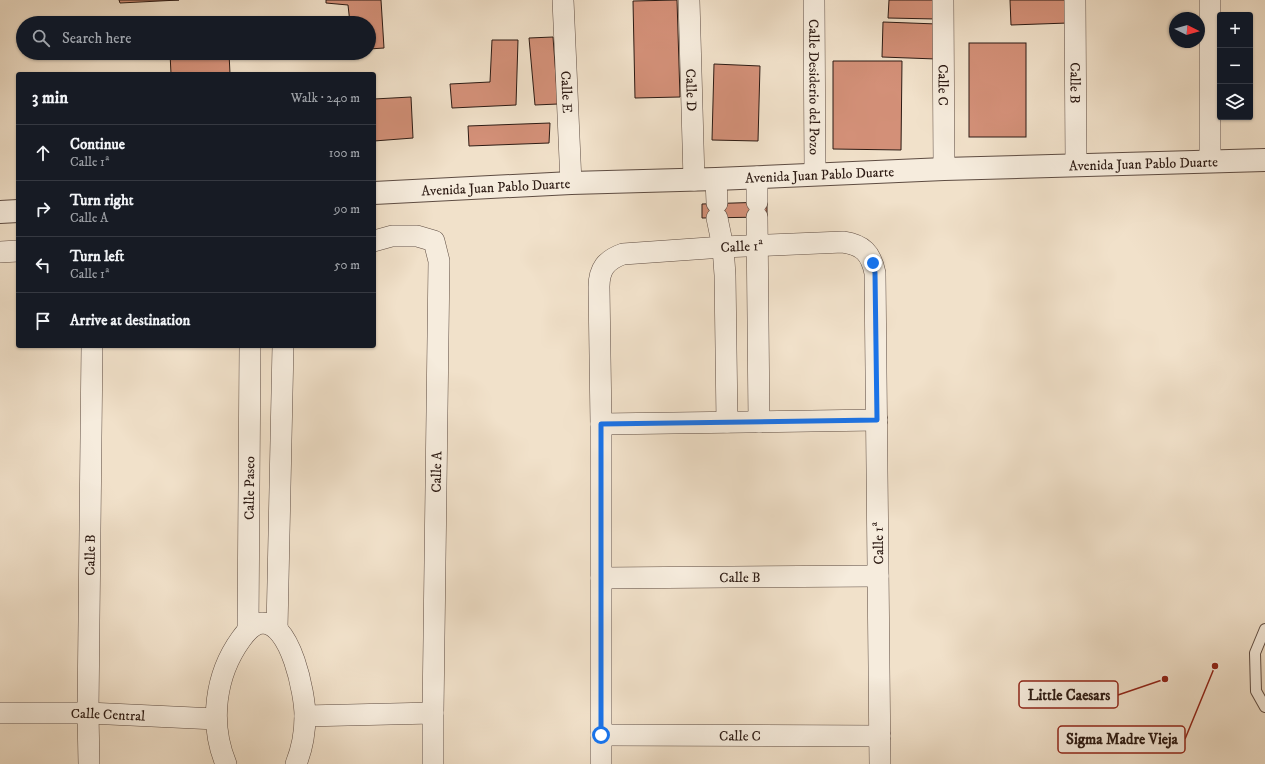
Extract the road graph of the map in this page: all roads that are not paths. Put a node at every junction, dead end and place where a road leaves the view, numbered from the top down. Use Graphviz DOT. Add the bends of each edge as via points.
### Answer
graph roads {
  1 [pos="563,0"];
  2 [pos="689,0"];
  3 [pos="814,0"];
  4 [pos="943,0"];
  5 [pos="1075,0"];
  6 [pos="1210,0"];
  7 [pos="1265,160"];
  8 [pos="1210,161"];
  9 [pos="1076,165"];
  10 [pos="944,169"];
  11 [pos="815,174"];
  12 [pos="757,177"];
  13 [pos="694,180"];
  14 [pos="716,180"];
  15 [pos="571,183"];
  16 [pos="376,193"];
  17 [pos="16,211"];
  18 [pos="0,212"];
  19 [pos="376,240"];
  20 [pos="757,246"];
  21 [pos="723,247"];
  22 [pos="0,252"];
  23 [pos="16,252"];
  24 [pos="92,348"];
  25 [pos="250,348"];
  26 [pos="283,348"];
  27 [pos="877,420"];
  28 [pos="727,422"];
  29 [pos="759,422"];
  30 [pos="601,424"];
  31 [pos="878,576"];
  32 [pos="601,578"];
  33 [pos="277,629"];
  34 [pos="1265,629"];
  35 [pos="248,630"];
  36 [pos="1265,707"];
  37 [pos="0,714"];
  38 [pos="88,714"];
  39 [pos="433,714"];
  40 [pos="305,716"];
  41 [pos="216,719"];
  42 [pos="601,735"];
  43 [pos="880,736"];
  44 [pos="89,764"];
  45 [pos="226,764"];
  46 [pos="296,764"];
  47 [pos="433,764"];
  48 [pos="601,764"];
  49 [pos="880,764"];
  1 -- 15 [label="street, Calle E"];
  2 -- 13 [label="street, Calle D"];
  3 -- 11 [label="street, Calle Desiderio del Pozo"];
  4 -- 10 [label="street, Calle C"];
  5 -- 9 [label="street, Calle B"];
  6 -- 8 [label="street"];
  7 -- 8 [label="street, Avenida Juan Pablo Duarte"];
  8 -- 9 [label="street, Avenida Juan Pablo Duarte"];
  9 -- 10 [label="street, Avenida Juan Pablo Duarte"];
  10 -- 11 [label="street, Avenida Juan Pablo Duarte"];
  11 -- 12 [label="street, Avenida Juan Pablo Duarte"];
  12 -- 14 [label="street, Avenida Juan Pablo Duarte"];
  12 -- 20 [label="street"];
  13 -- 14 [label="street, Avenida Juan Pablo Duarte"];
  13 -- 15 [label="street, Avenida Juan Pablo Duarte"];
  14 -- 21 [label="street" via="717,211"];
  15 -- 16 [label="street, Avenida Juan Pablo Duarte"];
  17 -- 18 [label="street"];
  19 -- 39 [label="street, Calle A" via="392,236 417,236 434,241 439,261"];
  20 -- 21 [label="street, Calle 1ª"];
  20 -- 27 [label="street, Calle 1ª" via="843,242 861,248 868,254 875,273"];
  20 -- 29 [label="street"];
  21 -- 28 [label="street"];
  21 -- 30 [label="street, Calle 1ª" via="623,254 607,262 599,278"];
  22 -- 23 [label="street"];
  24 -- 38 [label="street, Calle B"];
  25 -- 35 [label="street, Calle Paseo"];
  26 -- 33 [label="street"];
  27 -- 29 [label="street"];
  27 -- 31 [label="street, Calle 1ª"];
  28 -- 29 [label="street"];
  28 -- 30 [label="street"];
  30 -- 32 [label="street, Calle 1ª"];
  31 -- 32 [label="street, Calle B"];
  31 -- 43 [label="street, Calle 1ª"];
  32 -- 42 [label="street, Calle 1ª"];
  33 -- 35 [label="street" via="262,623"];
  33 -- 40 [label="street" via="290,650 300,676"];
  34 -- 36 [label="lane" via="1255,653 1256,691"];
  35 -- 41 [label="street" via="238,643 223,673"];
  37 -- 38 [label="street, Calle Central"];
  38 -- 41 [label="street, Calle Central"];
  38 -- 44 [label="street, Calle B"];
  39 -- 40 [label="street"];
  39 -- 47 [label="street, Calle A"];
  40 -- 46 [label="street" via="303,739"];
  41 -- 45 [label="street" via="218,741"];
  42 -- 43 [label="street, Calle C"];
  42 -- 48 [label="street, Calle 1ª"];
  43 -- 49 [label="street, Calle 1ª"];
}
